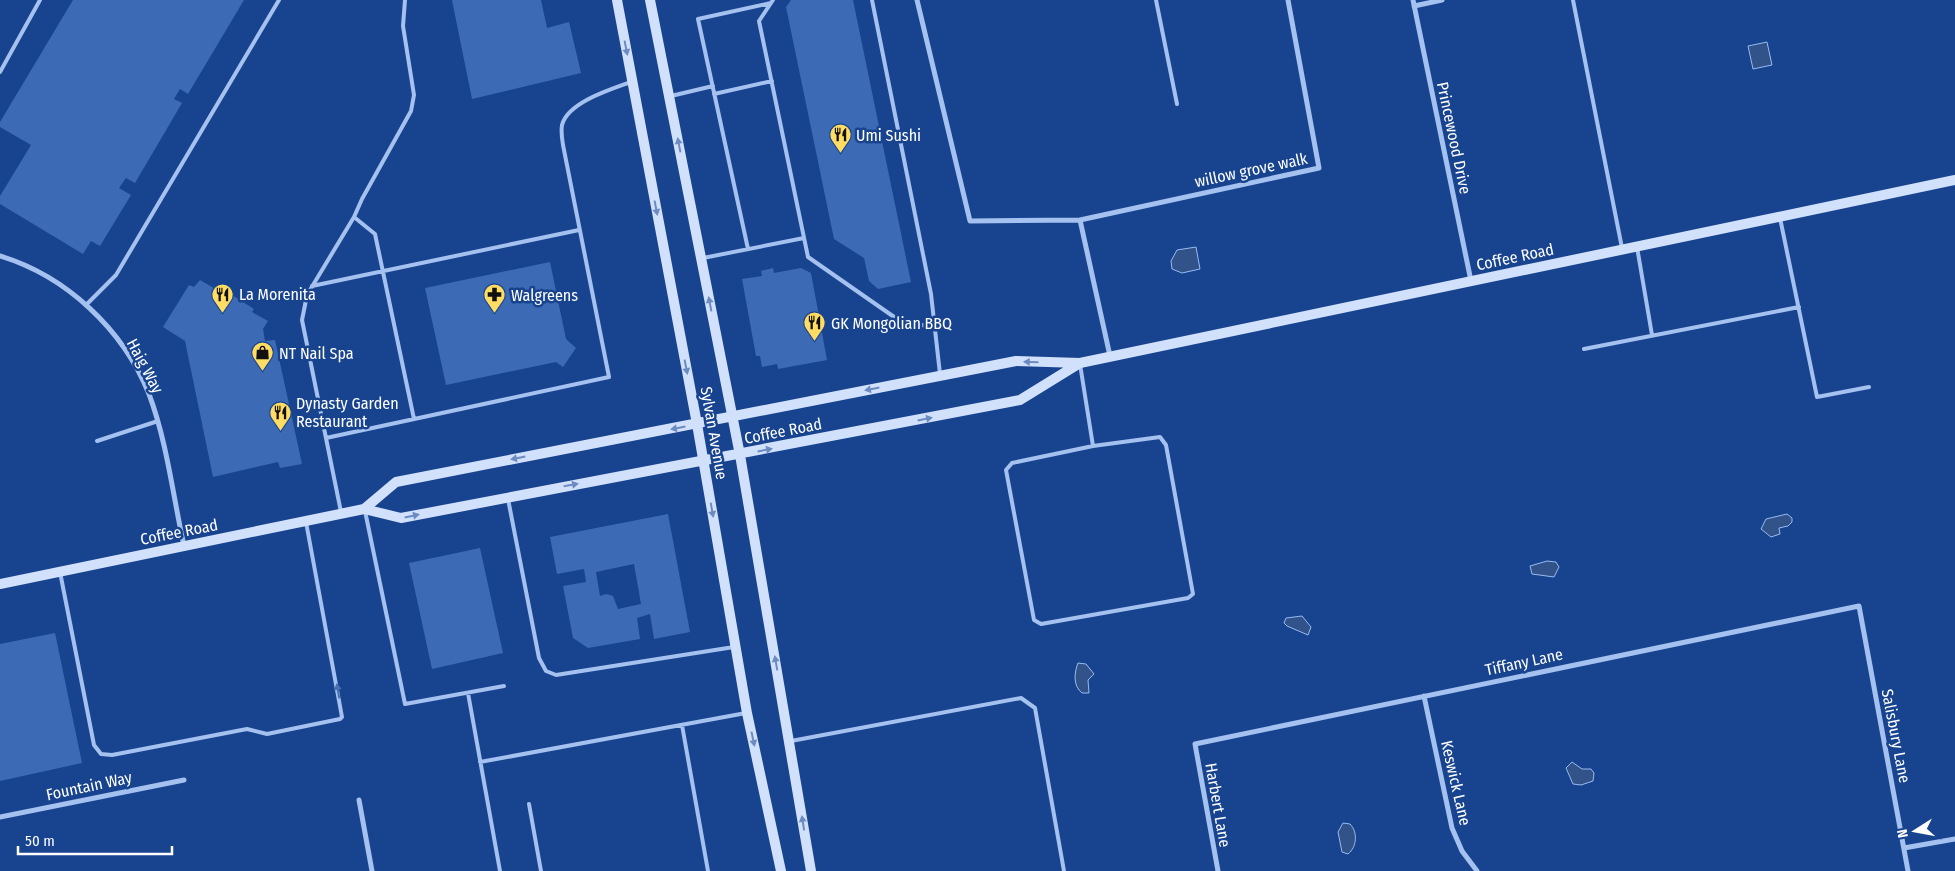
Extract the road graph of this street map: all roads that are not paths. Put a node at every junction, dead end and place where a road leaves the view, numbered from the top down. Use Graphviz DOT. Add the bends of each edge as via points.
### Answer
graph roads {
  1 [pos="40,0"];
  2 [pos="279,0"];
  3 [pos="405,0"];
  4 [pos="617,0"];
  5 [pos="650,0"];
  6 [pos="872,0"];
  7 [pos="917,0"];
  8 [pos="1156,0"];
  9 [pos="1288,0"];
  10 [pos="1442,0"];
  11 [pos="1573,0"];
  12 [pos="772,1"];
  13 [pos="1413,3"];
  14 [pos="0,72"];
  15 [pos="772,81"];
  16 [pos="632,82"];
  17 [pos="713,86"];
  18 [pos="714,94"];
  19 [pos="669,96"];
  20 [pos="1177,104"];
  21 [pos="1955,180"];
  22 [pos="354,217"];
  23 [pos="1780,217"];
  24 [pos="1080,220"];
  25 [pos="580,230"];
  26 [pos="804,238"];
  27 [pos="1637,247"];
  28 [pos="748,249"];
  29 [pos="1622,250"];
  30 [pos="0,256"];
  31 [pos="701,259"];
  32 [pos="383,271"];
  33 [pos="1472,282"];
  34 [pos="312,286"];
  35 [pos="86,305"];
  36 [pos="1799,307"];
  37 [pos="935,328"];
  38 [pos="1652,336"];
  39 [pos="1584,349"];
  40 [pos="1110,356"];
  41 [pos="1080,363"];
  42 [pos="940,376"];
  43 [pos="1869,387"];
  44 [pos="732,417"];
  45 [pos="414,419"];
  46 [pos="158,421"];
  47 [pos="697,424"];
  48 [pos="326,438"];
  49 [pos="97,441"];
  50 [pos="1093,446"];
  51 [pos="740,455"];
  52 [pos="704,462"];
  53 [pos="507,496"];
  54 [pos="364,509"];
  55 [pos="341,514"];
  56 [pos="306,522"];
  57 [pos="184,547"];
  58 [pos="60,572"];
  59 [pos="0,584"];
  60 [pos="1859,606"];
  61 [pos="736,647"];
  62 [pos="504,686"];
  63 [pos="468,693"];
  64 [pos="1424,696"];
  65 [pos="747,713"];
  66 [pos="682,725"];
  67 [pos="790,742"];
  68 [pos="1194,744"];
  69 [pos="480,762"];
  70 [pos="184,780"];
  71 [pos="359,800"];
  72 [pos="529,804"];
  73 [pos="0,817"];
  74 [pos="1955,839"];
  75 [pos="1904,848"];
  76 [pos="372,871"];
  77 [pos="500,871"];
  78 [pos="541,871"];
  79 [pos="708,871"];
  80 [pos="780,871"];
  81 [pos="811,871"];
  82 [pos="1064,871"];
  83 [pos="1218,871"];
  84 [pos="1477,871"];
  85 [pos="1908,871"];
  1 -- 14 [label="lane"];
  2 -- 35 [label="lane" via="116,275"];
  3 -- 22 [label="lane" via="404,26 414,95 411,111"];
  4 -- 16 [label="main road, Sylvan Avenue, one-way"];
  5 -- 19 [label="main road, Sylvan Avenue"];
  6 -- 37 [label="lane"];
  7 -- 24 [label="street, willow grove walk" via="970,221"];
  8 -- 20 [label="lane"];
  9 -- 24 [label="street, willow grove walk" via="1318,168"];
  10 -- 13 [label="street"];
  11 -- 29 [label="lane"];
  12 -- 15 [label="lane" via="759,21"];
  12 -- 17 [label="lane" via="698,19"];
  13 -- 33 [label="street, Princewood Drive"];
  15 -- 18 [label="lane"];
  15 -- 26 [label="lane"];
  16 -- 25 [label="lane" via="596,95 570,112 562,125 562,145"];
  16 -- 47 [label="main road, Sylvan Avenue, one-way"];
  17 -- 18 [label="lane"];
  17 -- 19 [label="lane"];
  18 -- 28 [label="lane"];
  31 -- 19 [label="main road, Sylvan Avenue, one-way"];
  21 -- 23 [label="main road, Coffee Road"];
  22 -- 32 [label="lane" via="375,234"];
  22 -- 34 [label="lane"];
  23 -- 27 [label="main road, Coffee Road"];
  23 -- 36 [label="lane"];
  24 -- 40 [label="street"];
  25 -- 32 [label="lane"];
  25 -- 45 [label="lane" via="609,377"];
  26 -- 28 [label="lane"];
  26 -- 37 [label="lane" via="808,257 897,319"];
  27 -- 29 [label="main road, Coffee Road"];
  27 -- 38 [label="lane"];
  28 -- 31 [label="lane"];
  29 -- 33 [label="main road, Coffee Road"];
  30 -- 35 [label="street, Haig Way" via="34,269"];
  44 -- 31 [label="main road, Sylvan Avenue, one-way"];
  32 -- 34 [label="lane"];
  32 -- 45 [label="lane"];
  33 -- 40 [label="main road, Coffee Road"];
  34 -- 48 [label="lane" via="302,320"];
  35 -- 46 [label="street, Haig Way" via="114,335 133,363"];
  36 -- 38 [label="lane"];
  36 -- 43 [label="lane" via="1817,398"];
  37 -- 42 [label="lane"];
  38 -- 39 [label="lane"];
  40 -- 41 [label="main road, Coffee Road"];
  41 -- 42 [label="main road, Coffee Road, one-way" via="1016,361"];
  41 -- 50 [label="lane"];
  51 -- 41 [label="main road, Coffee Road, one-way" via="1020,400"];
  42 -- 44 [label="main road, Coffee Road, one-way"];
  44 -- 47 [label="main road, Coffee Road"];
  44 -- 51 [label="main road, Sylvan Avenue"];
  45 -- 48 [label="lane"];
  46 -- 49 [label="lane"];
  46 -- 57 [label="street, Haig Way"];
  47 -- 52 [label="main road, Sylvan Avenue"];
  47 -- 54 [label="main road, Coffee Road, one-way" via="396,482"];
  48 -- 55 [label="lane"];
  50 -- 50 [label="lane" via="1012,463 1006,470 1034,620 1041,624 1188,598 1193,594 1166,445 1160,437"];
  51 -- 52 [label="main road, Coffee Road"];
  67 -- 51 [label="main road, Sylvan Avenue, one-way"];
  53 -- 52 [label="main road, Coffee Road, one-way"];
  52 -- 61 [label="main road, Sylvan Avenue, one-way"];
  54 -- 53 [label="main road, Coffee Road, one-way" via="401,518"];
  53 -- 61 [label="lane" via="539,658 546,671 556,676"];
  54 -- 55 [label="main road, Coffee Road"];
  54 -- 63 [label="lane" via="405,704"];
  55 -- 56 [label="main road, Coffee Road"];
  56 -- 57 [label="main road, Coffee Road"];
  58 -- 56 [label="lane, one-way" via="94,744 101,754 112,755 246,729 267,734 342,717"];
  57 -- 58 [label="main road, Coffee Road"];
  58 -- 59 [label="main road, Coffee Road"];
  60 -- 64 [label="street, Tiffany Lane"];
  60 -- 75 [label="street, Salisbury Lane"];
  61 -- 65 [label="main road, Sylvan Avenue"];
  62 -- 63 [label="lane"];
  63 -- 69 [label="lane"];
  64 -- 68 [label="street, Tiffany Lane"];
  64 -- 84 [label="street, Keswick Lane" via="1452,828 1462,851"];
  65 -- 66 [label="lane"];
  65 -- 80 [label="main road, Sylvan Avenue, one-way"];
  66 -- 69 [label="lane"];
  66 -- 79 [label="lane"];
  81 -- 67 [label="main road, Sylvan Avenue, one-way"];
  67 -- 82 [label="lane" via="1020,698 1035,708"];
  68 -- 83 [label="street, Harbert Lane"];
  69 -- 77 [label="lane"];
  70 -- 73 [label="street, Fountain Way"];
  71 -- 76 [label="street"];
  72 -- 78 [label="lane"];
  74 -- 75 [label="street"];
  75 -- 85 [label="street, Salisbury Lane"];
}
